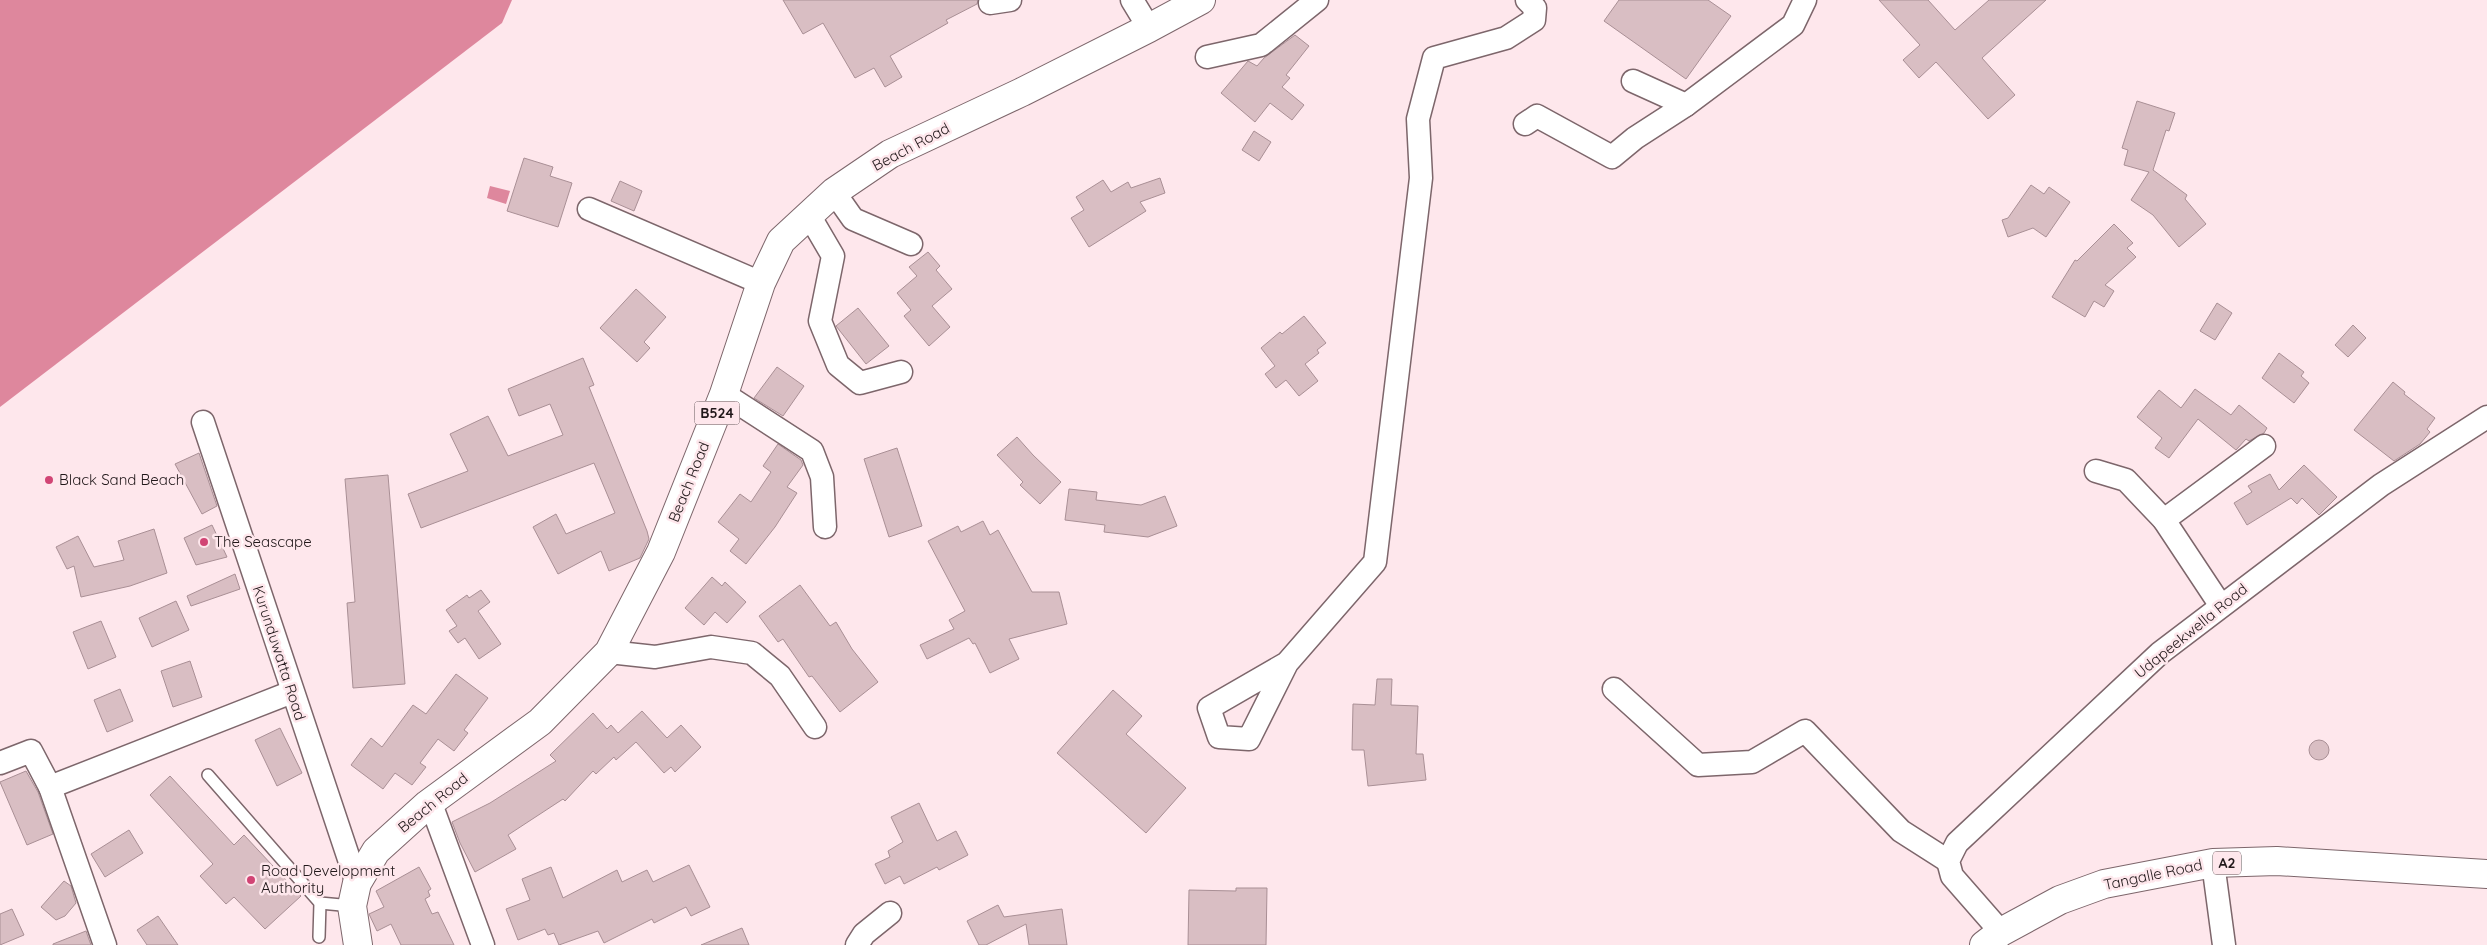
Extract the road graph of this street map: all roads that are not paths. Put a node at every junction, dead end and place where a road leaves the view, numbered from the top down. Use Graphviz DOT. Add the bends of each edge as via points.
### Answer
graph roads {
  1 [pos="1201,0"];
  2 [pos="1317,0"];
  3 [pos="1527,0"];
  4 [pos="1805,0"];
  5 [pos="1134,1"];
  6 [pos="1149,28"];
  7 [pos="1207,57"];
  8 [pos="1634,81"];
  9 [pos="1686,105"];
  10 [pos="1525,124"];
  11 [pos="834,192"];
  12 [pos="589,210"];
  13 [pos="809,215"];
  14 [pos="911,244"];
  15 [pos="761,283"];
  16 [pos="902,372"];
  17 [pos="724,394"];
  18 [pos="2487,417"];
  19 [pos="203,422"];
  20 [pos="2264,446"];
  21 [pos="2096,471"];
  22 [pos="2164,520"];
  23 [pos="825,527"];
  24 [pos="2221,606"];
  25 [pos="609,652"];
  26 [pos="1287,663"];
  27 [pos="1614,688"];
  28 [pos="292,692"];
  29 [pos="815,727"];
  30 [pos="0,764"];
  31 [pos="208,775"];
  32 [pos="50,787"];
  33 [pos="428,804"];
  34 [pos="1948,861"];
  35 [pos="2213,863"];
  36 [pos="2487,874"];
  37 [pos="354,894"];
  38 [pos="320,903"];
  39 [pos="890,913"];
  40 [pos="319,936"];
  41 [pos="1992,939"];
  42 [pos="105,945"];
  43 [pos="358,945"];
  44 [pos="483,945"];
  45 [pos="857,945"];
  46 [pos="2224,945"];
  1 -- 6 [label="main road, Beach Road / B524"];
  2 -- 7 [label="street" via="1261,45"];
  3 -- 26 [label="street" via="1535,8 1534,20 1506,38 1434,58 1418,119 1421,178 1375,562"];
  4 -- 9 [label="street" via="1793,25"];
  5 -- 6 [label="street"];
  6 -- 11 [label="main road, Beach Road / B524" via="890,154"];
  8 -- 9 [label="street"];
  9 -- 10 [label="street" via="1612,157 1537,116"];
  11 -- 13 [label="main road, Beach Road / B524"];
  11 -- 14 [label="street" via="852,219"];
  12 -- 15 [label="street"];
  13 -- 15 [label="main road, Beach Road / B524" via="781,241"];
  13 -- 16 [label="street" via="833,256 820,322 838,365 860,383"];
  15 -- 17 [label="main road, Beach Road / B524"];
  17 -- 23 [label="street" via="812,451 822,477"];
  17 -- 25 [label="main road, Beach Road / B524" via="660,552"];
  18 -- 24 [label="street, Udapeekwella Road" via="2381,485"];
  19 -- 28 [label="street, Kurunduwatta Road"];
  20 -- 22 [label="street"];
  21 -- 22 [label="street" via="2126,480"];
  22 -- 24 [label="street"];
  24 -- 34 [label="street, Udapeekwella Road" via="2152,659 1957,843"];
  25 -- 29 [label="street" via="655,657 712,647 752,652 780,676"];
  25 -- 33 [label="main road, Beach Road / B524" via="540,722"];
  27 -- 34 [label="street" via="1698,765 1752,762 1804,731 1901,831"];
  28 -- 32 [label="street"];
  28 -- 37 [label="street, Kurunduwatta Road"];
  30 -- 32 [label="street" via="31,751"];
  31 -- 38 [label="lane"];
  32 -- 42 [label="street"];
  33 -- 37 [label="main road, Beach Road / B524" via="376,852"];
  33 -- 44 [label="street" via="434,812"];
  34 -- 41 [label="street" via="1952,876"];
  35 -- 36 [label="main road, Tangalle Road / A2" via="2277,861"];
  35 -- 41 [label="main road, Tangalle Road / A2" via="2104,884 2060,900"];
  35 -- 46 [label="street"];
  37 -- 38 [label="lane"];
  37 -- 43 [label="main road"];
  38 -- 40 [label="lane"];
  39 -- 45 [label="street" via="864,934"];
}
